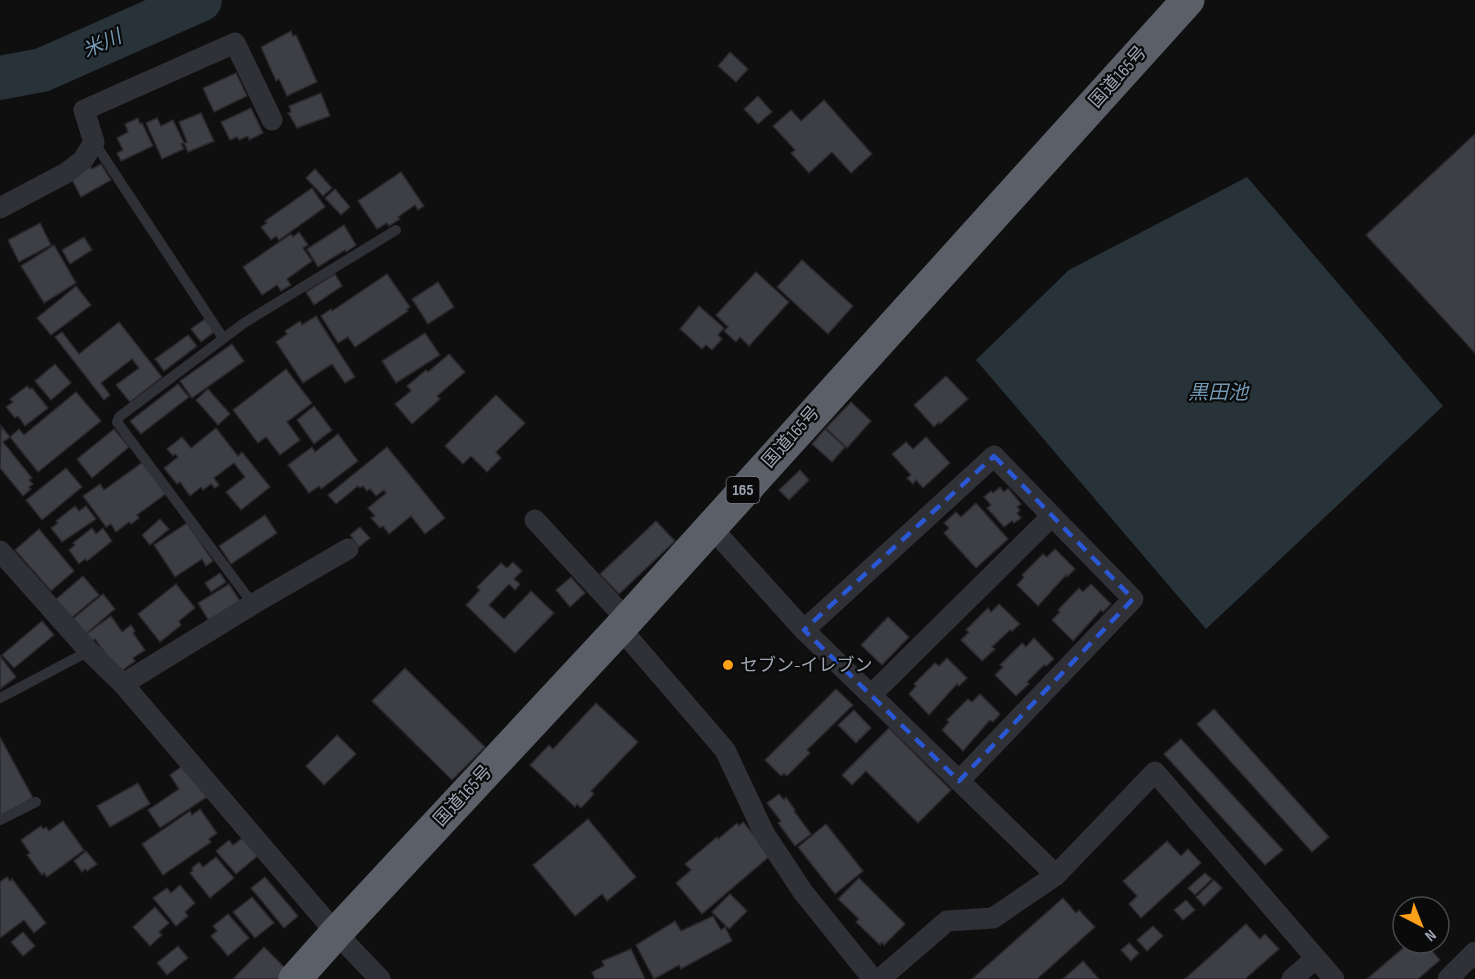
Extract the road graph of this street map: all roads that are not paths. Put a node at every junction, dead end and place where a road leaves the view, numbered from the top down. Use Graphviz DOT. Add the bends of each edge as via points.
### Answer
graph roads {
  1 [pos="1188,0"];
  2 [pos="272,120"];
  3 [pos="94,142"];
  4 [pos="0,208"];
  5 [pos="396,230"];
  6 [pos="223,338"];
  7 [pos="1052,516"];
  8 [pos="535,520"];
  9 [pos="710,526"];
  10 [pos="348,549"];
  11 [pos="0,551"];
  12 [pos="253,604"];
  13 [pos="623,624"];
  14 [pos="804,630"];
  15 [pos="90,651"];
  16 [pos="123,684"];
  17 [pos="871,695"];
  18 [pos="0,698"];
  19 [pos="959,781"];
  20 [pos="36,802"];
  21 [pos="0,820"];
  22 [pos="1056,875"];
  23 [pos="336,933"];
  24 [pos="1475,952"];
  25 [pos="1315,959"];
  26 [pos="295,979"];
  27 [pos="380,979"];
  28 [pos="873,979"];
  29 [pos="880,979"];
  30 [pos="1293,979"];
  31 [pos="1334,979"];
  32 [pos="1448,979"];
  1 -- 9 [label="highway, 国道165号 / 165"];
  2 -- 3 [label="street" via="235,43 84,110"];
  3 -- 4 [label="street" via="83,160 66,173"];
  3 -- 6 [label="lane"];
  5 -- 6 [label="lane"];
  6 -- 12 [label="lane" via="117,422"];
  7 -- 14 [label="street" via="994,456"];
  7 -- 17 [label="street"];
  7 -- 19 [label="street" via="1133,599"];
  8 -- 13 [label="street"];
  9 -- 13 [label="highway, 国道165号 / 165"];
  9 -- 14 [label="street"];
  10 -- 12 [label="street"];
  11 -- 15 [label="street"];
  12 -- 16 [label="street"];
  13 -- 23 [label="highway, 国道165号 / 165"];
  13 -- 28 [label="street" via="725,750 764,833 803,892"];
  14 -- 17 [label="street"];
  15 -- 16 [label="street"];
  15 -- 18 [label="lane"];
  16 -- 23 [label="street"];
  17 -- 19 [label="street"];
  19 -- 22 [label="street"];
  20 -- 21 [label="lane"];
  22 -- 25 [label="street" via="1155,772"];
  22 -- 29 [label="street" via="993,918 947,921"];
  23 -- 26 [label="highway, 国道165号 / 165"];
  23 -- 27 [label="street"];
  24 -- 32 [label="street"];
  25 -- 30 [label="street"];
  25 -- 31 [label="street"];
}
